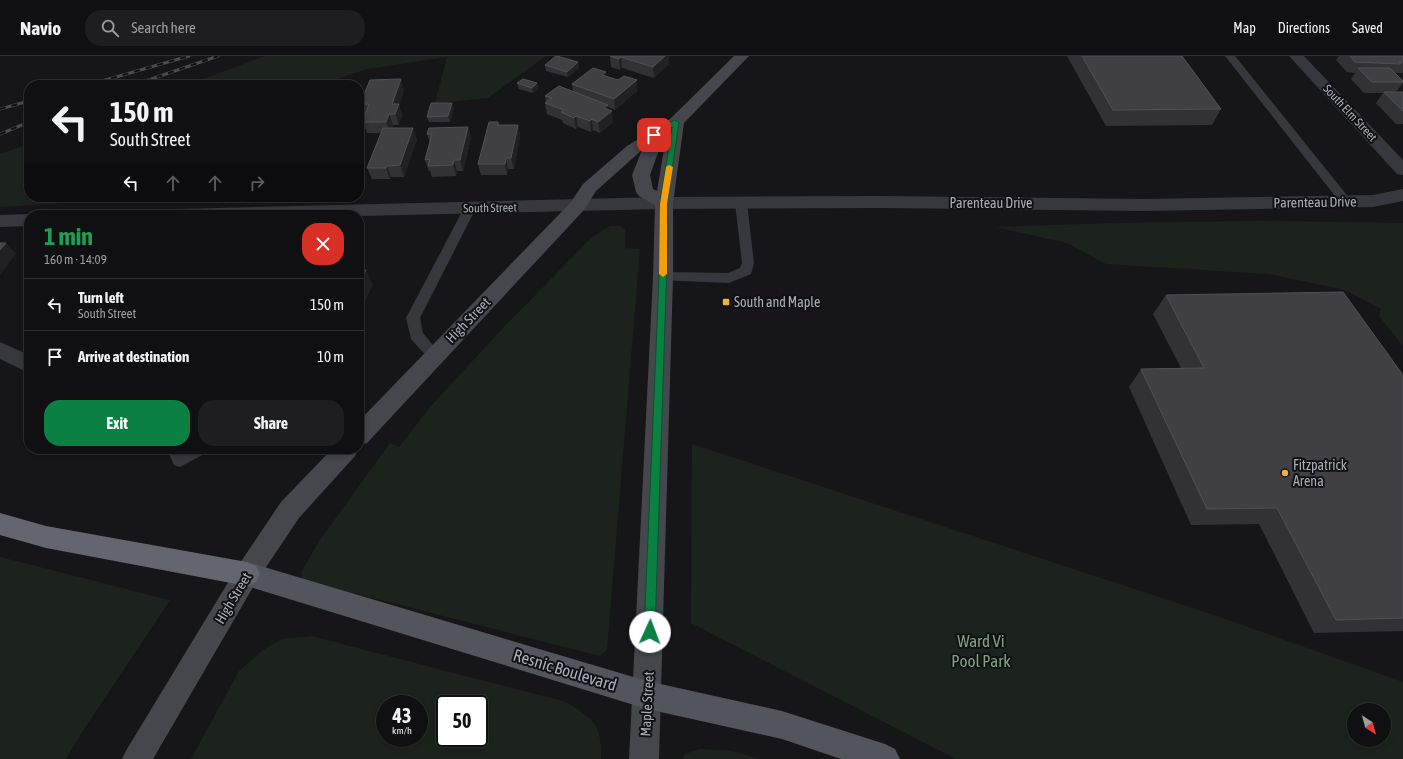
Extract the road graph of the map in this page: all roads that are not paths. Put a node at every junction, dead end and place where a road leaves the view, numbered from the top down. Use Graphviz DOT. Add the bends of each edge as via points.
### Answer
graph roads {
  1 [pos="742,56"];
  2 [pos="1230,56"];
  3 [pos="1296,56"];
  4 [pos="676,122"];
  5 [pos="1403,170"];
  6 [pos="1403,195"];
  7 [pos="1346,202"];
  8 [pos="741,203"];
  9 [pos="664,204"];
  10 [pos="578,206"];
  11 [pos="470,208"];
  12 [pos="364,212"];
  13 [pos="24,220"];
  14 [pos="0,221"];
  15 [pos="663,277"];
  16 [pos="0,350"];
  17 [pos="434,355"];
  18 [pos="24,362"];
  19 [pos="364,431"];
  20 [pos="177,454"];
  21 [pos="190,454"];
  22 [pos="342,454"];
  23 [pos="0,524"];
  24 [pos="247,574"];
  25 [pos="648,695"];
  26 [pos="137,759"];
  27 [pos="644,759"];
  28 [pos="885,759"];
  1 -- 4 [label="main road"];
  2 -- 7 [label="lane"];
  3 -- 5 [label="street, South Elm Street"];
  4 -- 9 [label="main road, Maple Street"];
  4 -- 10 [label="main road" via="633,149 589,188"];
  6 -- 7 [label="street, Parenteau Drive" via="1374,201"];
  7 -- 8 [label="street, Parenteau Drive" via="1144,205"];
  8 -- 9 [label="street, Parenteau Drive"];
  8 -- 15 [label="lane" via="748,263 746,271 729,278"];
  9 -- 10 [label="street, Parenteau Drive"];
  9 -- 15 [label="main road, Maple Street"];
  10 -- 11 [label="street, South Street"];
  10 -- 17 [label="main road, High Street"];
  11 -- 12 [label="street, South Street"];
  11 -- 17 [label="lane" via="414,318 416,335"];
  13 -- 14 [label="street"];
  15 -- 25 [label="main road, Maple Street"];
  16 -- 18 [label="street"];
  17 -- 19 [label="main road, High Street"];
  20 -- 21 [label="lane" via="180,460"];
  22 -- 24 [label="main road, High Street" via="290,510"];
  23 -- 24 [label="highway" via="46,537"];
  24 -- 25 [label="main road, Resnic Boulevard"];
  24 -- 26 [label="main road, High Street"];
  25 -- 27 [label="main road, Maple Street"];
  25 -- 28 [label="main road, Resnic Boulevard" via="782,725"];
}
